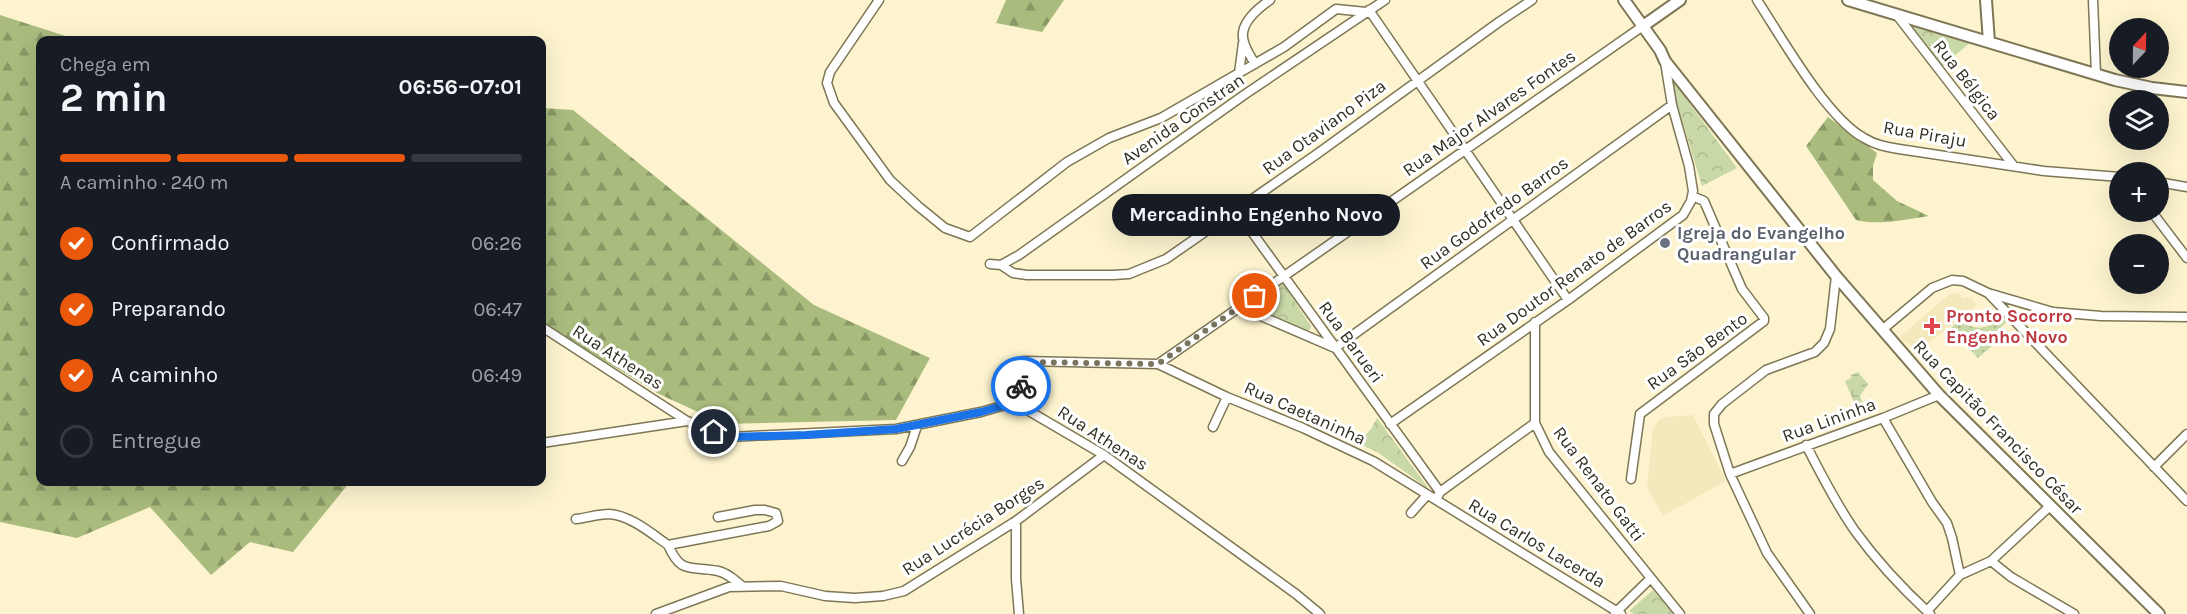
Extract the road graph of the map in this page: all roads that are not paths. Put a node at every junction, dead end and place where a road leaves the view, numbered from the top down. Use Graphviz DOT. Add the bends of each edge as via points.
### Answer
graph roads {
  1 [pos="879,0"];
  2 [pos="1270,0"];
  3 [pos="1339,0"];
  4 [pos="1385,0"];
  5 [pos="1532,0"];
  6 [pos="1624,0"];
  7 [pos="1680,0"];
  8 [pos="1757,0"];
  9 [pos="1986,0"];
  10 [pos="2093,0"];
  11 [pos="1854,1"];
  12 [pos="1345,9"];
  13 [pos="1368,11"];
  14 [pos="1896,14"];
  15 [pos="1643,26"];
  16 [pos="1243,40"];
  17 [pos="1989,42"];
  18 [pos="1665,61"];
  19 [pos="1255,64"];
  20 [pos="1239,73"];
  21 [pos="2096,74"];
  22 [pos="1417,80"];
  23 [pos="2187,92"];
  24 [pos="1671,105"];
  25 [pos="1465,150"];
  26 [pos="2013,165"];
  27 [pos="2109,176"];
  28 [pos="2169,184"];
  29 [pos="2187,187"];
  30 [pos="1692,196"];
  31 [pos="1236,210"];
  32 [pos="1513,219"];
  33 [pos="2160,222"];
  34 [pos="2187,258"];
  35 [pos="990,264"];
  36 [pos="1000,266"];
  37 [pos="1284,276"];
  38 [pos="1836,276"];
  39 [pos="1988,293"];
  40 [pos="1568,300"];
  41 [pos="1240,307"];
  42 [pos="2187,317"];
  43 [pos="1535,322"];
  44 [pos="546,330"];
  45 [pos="1882,330"];
  46 [pos="1335,348"];
  47 [pos="1158,364"];
  48 [pos="1938,394"];
  49 [pos="1227,397"];
  50 [pos="1019,401"];
  51 [pos="1883,418"];
  52 [pos="687,421"];
  53 [pos="1536,423"];
  54 [pos="1390,424"];
  55 [pos="917,426"];
  56 [pos="1213,427"];
  57 [pos="2187,434"];
  58 [pos="546,442"];
  59 [pos="1806,445"];
  60 [pos="1104,455"];
  61 [pos="902,461"];
  62 [pos="2154,467"];
  63 [pos="1730,474"];
  64 [pos="1631,479"];
  65 [pos="1427,495"];
  66 [pos="1438,496"];
  67 [pos="2187,501"];
  68 [pos="2050,506"];
  69 [pos="1411,513"];
  70 [pos="718,517"];
  71 [pos="576,519"];
  72 [pos="1016,521"];
  73 [pos="668,545"];
  74 [pos="1991,561"];
  75 [pos="1960,575"];
  76 [pos="1651,578"];
  77 [pos="742,586"];
  78 [pos="1929,612"];
  79 [pos="1617,613"];
  80 [pos="656,614"];
  81 [pos="1019,614"];
  82 [pos="1320,614"];
  83 [pos="1680,614"];
  84 [pos="1810,614"];
  85 [pos="2074,614"];
  86 [pos="2159,614"];
  1 -- 20 [label="street" via="830,72 827,83 834,103 890,180 945,228 964,236 978,233 1082,153 1161,118"];
  2 -- 16 [label="street" via="1250,17"];
  3 -- 12 [label="street"];
  4 -- 13 [label="street, Avenida Constran"];
  5 -- 22 [label="street, Rua Otaviano Piza"];
  6 -- 15 [label="street, Rua Capitão Francisco César"];
  7 -- 15 [label="street, Rua Major Alvares Fontes"];
  8 -- 26 [label="street, Rua Piraju" via="1818,93 1864,138 1899,149"];
  9 -- 17 [label="street"];
  10 -- 21 [label="street"];
  11 -- 14 [label="street"];
  12 -- 13 [label="street"];
  12 -- 19 [label="street" via="1336,9"];
  13 -- 22 [label="street"];
  13 -- 36 [label="street, Avenida Constran"];
  14 -- 17 [label="street"];
  14 -- 26 [label="street, Rua Bélgica"];
  15 -- 18 [label="street, Rua Capitão Francisco César"];
  15 -- 25 [label="street, Rua Major Alvares Fontes"];
  16 -- 19 [label="street, Avenida Constran"];
  16 -- 20 [label="street"];
  17 -- 21 [label="street"];
  18 -- 24 [label="street, Rua Doutor Renato de Barros"];
  18 -- 38 [label="street, Rua Capitão Francisco César"];
  19 -- 20 [label="street"];
  21 -- 23 [label="street"];
  22 -- 25 [label="street"];
  22 -- 31 [label="street, Rua Otaviano Piza"];
  24 -- 30 [label="street, Rua Doutor Renato de Barros" via="1689,166"];
  24 -- 32 [label="street, Rua Godofredo Barros"];
  25 -- 32 [label="street"];
  25 -- 37 [label="street, Rua Major Alvares Fontes"];
  26 -- 27 [label="street, Rua Piraju"];
  28 -- 29 [label="street"];
  30 -- 40 [label="street, Rua Doutor Renato de Barros" via="1683,214"];
  30 -- 64 [label="street, Rua São Bento" via="1704,201 1742,288 1764,321 1640,414"];
  31 -- 36 [label="street, Rua Otaviano Piza" via="1166,259 1129,274 1027,275"];
  31 -- 37 [label="street, Rua Barueri"];
  32 -- 40 [label="street"];
  32 -- 46 [label="street, Rua Godofredo Barros"];
  33 -- 34 [label="street"];
  35 -- 36 [label="street, Rua Otaviano Piza"];
  37 -- 41 [label="street, Rua Major Alvares Fontes"];
  37 -- 46 [label="street, Rua Barueri"];
  38 -- 45 [label="street, Rua Capitão Francisco César"];
  38 -- 63 [label="street" via="1830,329 1824,343 1815,352 1766,370 1730,396 1714,414"];
  39 -- 42 [label="street" via="2052,312"];
  39 -- 45 [label="street" via="1963,281 1942,283"];
  39 -- 62 [label="street"];
  40 -- 43 [label="street, Rua Doutor Renato de Barros"];
  41 -- 46 [label="street"];
  41 -- 47 [label="street, Rua Major Alvares Fontes"];
  43 -- 53 [label="street, Rua Renato Gatti"];
  43 -- 54 [label="street, Rua Doutor Renato de Barros"];
  44 -- 52 [label="street, Rua Athenas"];
  45 -- 48 [label="street, Rua Capitão Francisco César"];
  46 -- 54 [label="street, Rua Barueri"];
  47 -- 49 [label="street, Rua Caetaninha"];
  47 -- 50 [label="street" via="1024,362"];
  48 -- 51 [label="street, Rua Lininha"];
  48 -- 68 [label="street, Rua Capitão Francisco César"];
  49 -- 56 [label="street"];
  49 -- 65 [label="street, Rua Caetaninha" via="1373,461"];
  50 -- 55 [label="street, Rua Athenas"];
  50 -- 60 [label="street, Rua Athenas" via="1029,411"];
  51 -- 59 [label="street, Rua Lininha"];
  51 -- 75 [label="street" via="1947,523"];
  52 -- 55 [label="street, Rua Athenas" via="730,437"];
  52 -- 58 [label="street"];
  53 -- 66 [label="street"];
  53 -- 76 [label="street, Rua Renato Gatti" via="1549,452"];
  54 -- 66 [label="street, Rua Barueri"];
  55 -- 61 [label="street"];
  57 -- 62 [label="street"];
  59 -- 63 [label="street, Rua Lininha"];
  59 -- 78 [label="street" via="1856,532"];
  60 -- 72 [label="street, Rua Lucrécia Borges"];
  60 -- 82 [label="street, Rua Athenas"];
  62 -- 67 [label="street"];
  63 -- 84 [label="street" via="1767,553"];
  65 -- 66 [label="street, Rua Caetaninha"];
  65 -- 69 [label="street"];
  66 -- 79 [label="street, Rua Carlos Lacerda"];
  68 -- 74 [label="street"];
  68 -- 86 [label="street, Rua Capitão Francisco César"];
  70 -- 73 [label="street" via="765,510 776,513 778,519 769,526"];
  71 -- 73 [label="street" via="609,514 620,517"];
  72 -- 77 [label="street, Rua Lucrécia Borges" via="919,583 883,596 825,596 781,586"];
  72 -- 81 [label="street"];
  73 -- 77 [label="street" via="682,566 722,572"];
  74 -- 75 [label="street"];
  74 -- 85 [label="street"];
  75 -- 78 [label="street"];
  76 -- 79 [label="street"];
  76 -- 83 [label="street, Rua Renato Gatti"];
  77 -- 80 [label="street, Rua Lucrécia Borges" via="729,587"];
}
